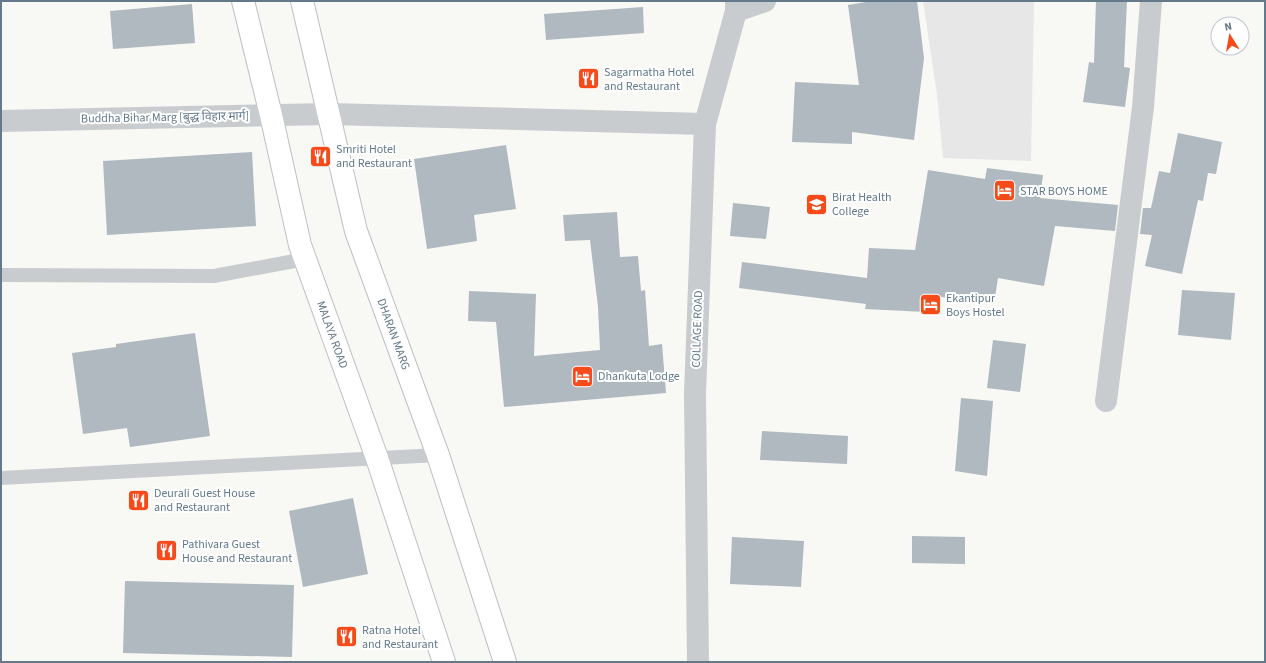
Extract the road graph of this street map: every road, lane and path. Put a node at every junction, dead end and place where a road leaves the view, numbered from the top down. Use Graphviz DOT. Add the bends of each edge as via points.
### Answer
graph roads {
  1 [pos="243,1"];
  2 [pos="302,1"];
  3 [pos="765,1"];
  4 [pos="1151,1"];
  5 [pos="736,6"];
  6 [pos="330,114"];
  7 [pos="271,115"];
  8 [pos="1,121"];
  9 [pos="705,124"];
  10 [pos="305,259"];
  11 [pos="1,275"];
  12 [pos="1106,401"];
  13 [pos="438,455"];
  14 [pos="377,458"];
  15 [pos="1,478"];
  16 [pos="444,662"];
  17 [pos="505,662"];
  18 [pos="698,662"];
  1 -- 7 [label="main road, MALAYA ROAD"];
  2 -- 6 [label="main road, DHARAN MARG"];
  3 -- 5 [label="street"];
  4 -- 12 [label="street" via="1143,107"];
  5 -- 9 [label="street, COLLAGE ROAD"];
  6 -- 7 [label="street, Buddha Bihar Marg [बुद्ध विहार मार्ग]"];
  6 -- 9 [label="street, Buddha Bihar Marg [बुद्ध विहार मार्ग]"];
  6 -- 13 [label="main road, DHARAN MARG" via="358,237"];
  7 -- 8 [label="street, Buddha Bihar Marg [बुद्ध विहार मार्ग]"];
  7 -- 10 [label="main road, MALAYA ROAD"];
  9 -- 18 [label="street, COLLAGE ROAD" via="695,394"];
  10 -- 11 [label="lane" via="214,276"];
  10 -- 14 [label="main road, MALAYA ROAD"];
  13 -- 14 [label="lane"];
  13 -- 17 [label="main road, DHARAN MARG"];
  14 -- 15 [label="lane"];
  14 -- 16 [label="main road, MALAYA ROAD"];
}
